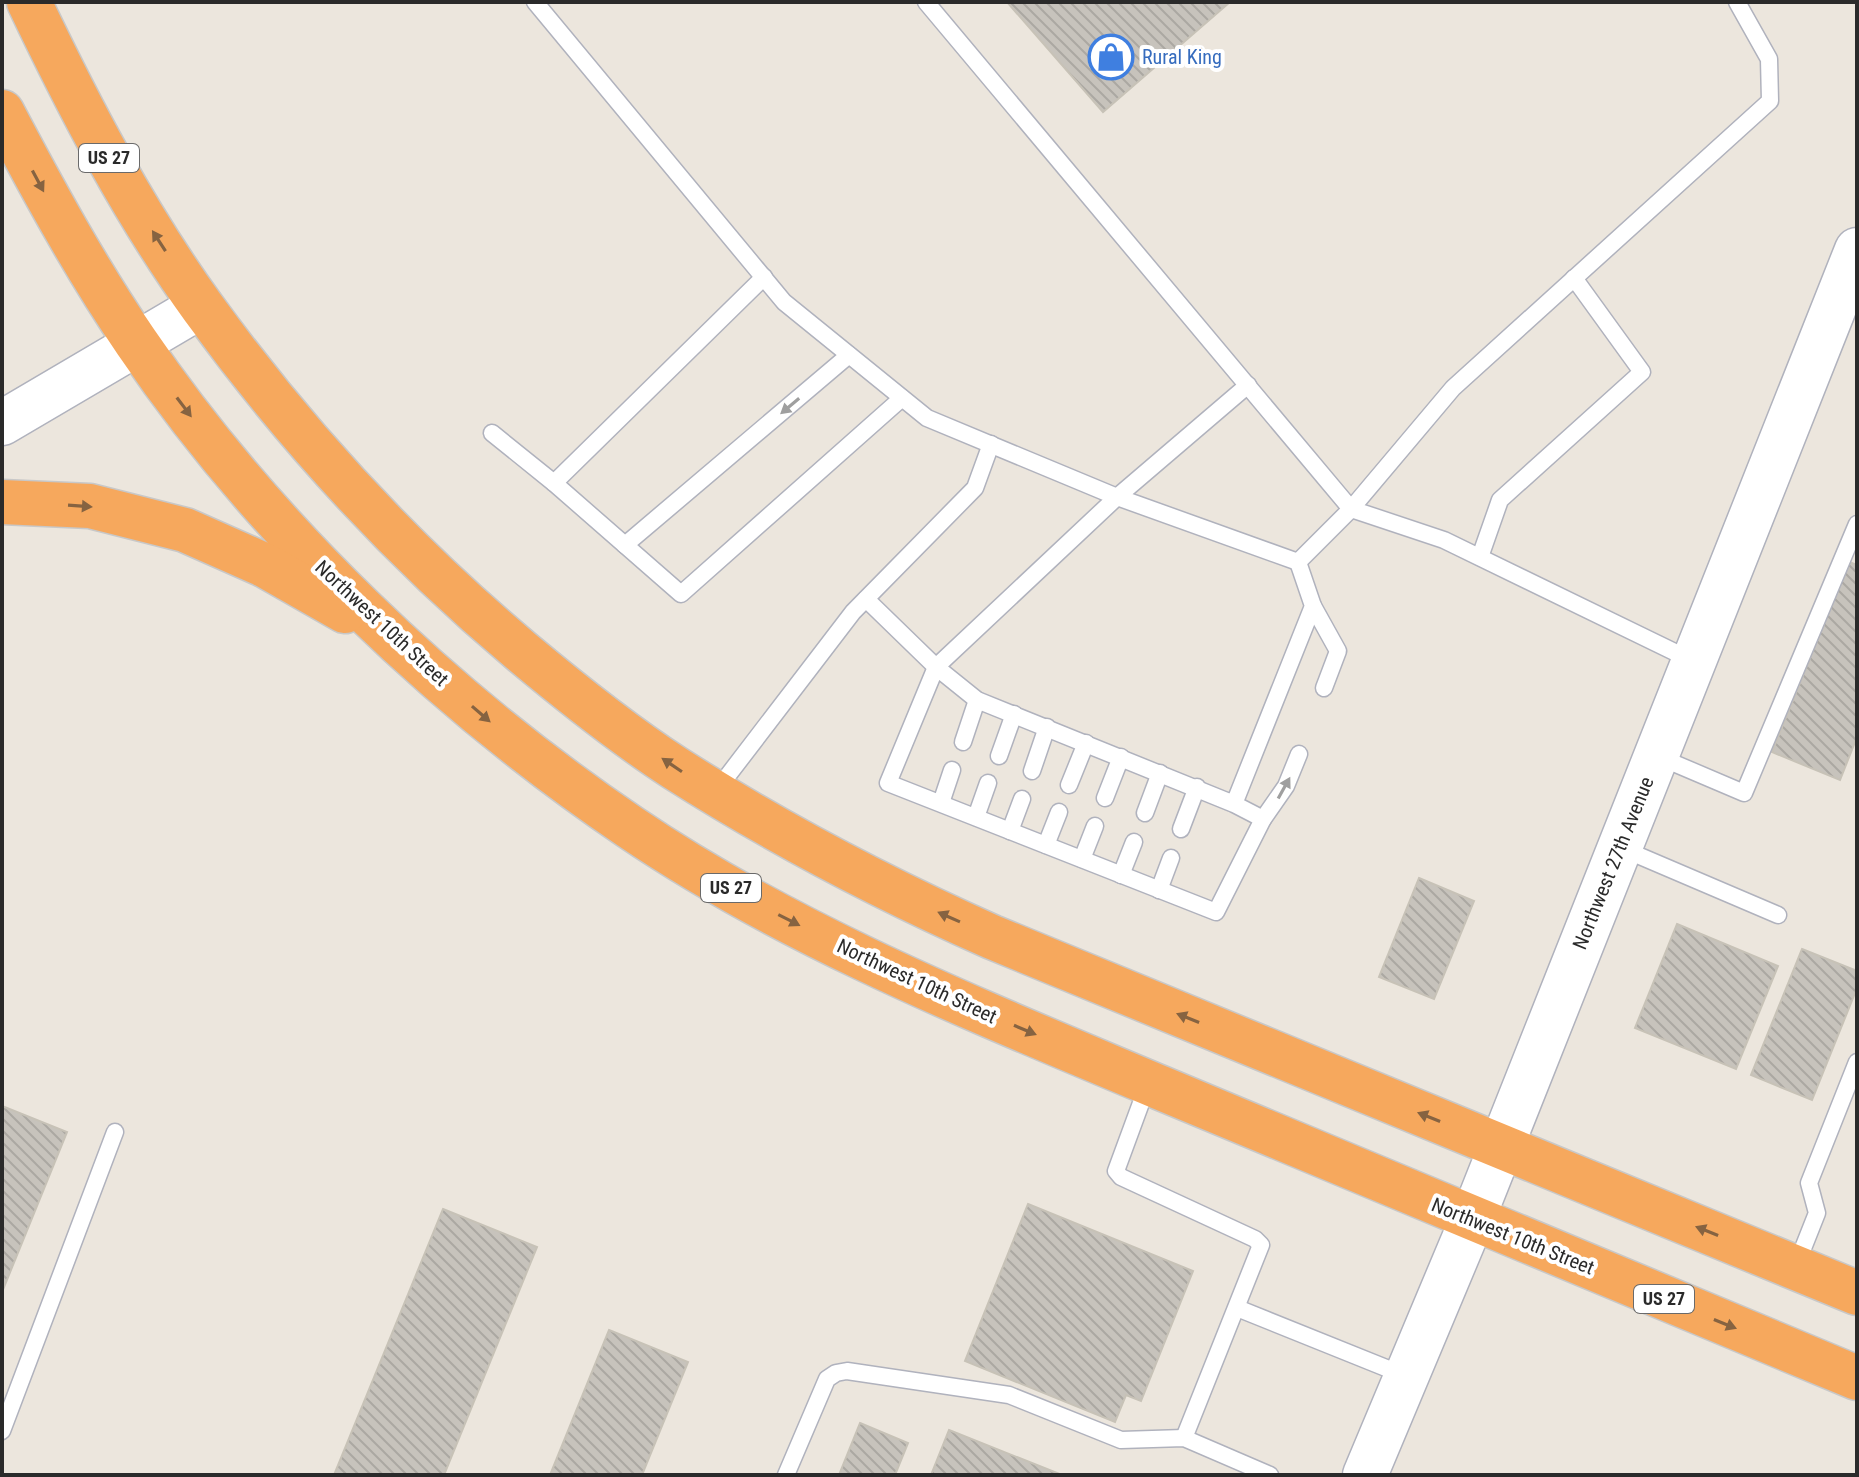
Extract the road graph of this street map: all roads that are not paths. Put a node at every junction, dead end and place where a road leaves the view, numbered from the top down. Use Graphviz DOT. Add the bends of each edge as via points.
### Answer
graph roads {
  1 [pos="29,2"];
  2 [pos="535,2"];
  3 [pos="926,2"];
  4 [pos="1737,2"];
  5 [pos="2,112"];
  6 [pos="1857,250"];
  7 [pos="764,277"];
  8 [pos="1574,278"];
  9 [pos="201,306"];
  10 [pos="137,344"];
  11 [pos="849,355"];
  12 [pos="1248,385"];
  13 [pos="902,398"];
  14 [pos="2,423"];
  15 [pos="492,433"];
  16 [pos="991,444"];
  17 [pos="554,483"];
  18 [pos="1117,497"];
  19 [pos="2,502"];
  20 [pos="1351,509"];
  21 [pos="1857,524"];
  22 [pos="625,545"];
  23 [pos="1480,557"];
  24 [pos="1298,562"];
  25 [pos="866,599"];
  26 [pos="1313,606"];
  27 [pos="395,640"];
  28 [pos="1693,662"];
  29 [pos="936,667"];
  30 [pos="1324,688"];
  31 [pos="977,700"];
  32 [pos="1014,714"];
  33 [pos="1047,727"];
  34 [pos="963,742"];
  35 [pos="1086,743"];
  36 [pos="1299,754"];
  37 [pos="999,756"];
  38 [pos="1656,756"];
  39 [pos="1121,757"];
  40 [pos="952,770"];
  41 [pos="1032,771"];
  42 [pos="1160,773"];
  43 [pos="988,783"];
  44 [pos="1069,785"];
  45 [pos="1197,787"];
  46 [pos="715,792"];
  47 [pos="1105,798"];
  48 [pos="1022,799"];
  49 [pos="941,803"];
  50 [pos="1234,804"];
  51 [pos="1059,812"];
  52 [pos="1145,813"];
  53 [pos="976,817"];
  54 [pos="1263,819"];
  55 [pos="1095,826"];
  56 [pos="1181,829"];
  57 [pos="1010,831"];
  58 [pos="1134,842"];
  59 [pos="1046,845"];
  60 [pos="1620,847"];
  61 [pos="1171,858"];
  62 [pos="1082,859"];
  63 [pos="1121,875"];
  64 [pos="1159,890"];
  65 [pos="1778,915"];
  66 [pos="1857,1062"];
  67 [pos="1148,1083"];
  68 [pos="115,1132"];
  69 [pos="1501,1146"];
  70 [pos="1472,1220"];
  71 [pos="1795,1268"];
  72 [pos="1857,1293"];
  73 [pos="1237,1308"];
  74 [pos="1406,1376"];
  75 [pos="1857,1378"];
  76 [pos="2,1431"];
  77 [pos="1184,1438"];
  78 [pos="786,1475"];
  79 [pos="1270,1475"];
  80 [pos="1365,1475"];
  9 -- 1 [label="highway, US 27, one-way" via="89,124"];
  2 -- 7 [label="lane"];
  3 -- 12 [label="lane"];
  4 -- 8 [label="lane" via="1769,59 1770,101"];
  5 -- 10 [label="highway, US 27, one-way"];
  6 -- 28 [label="street, Northwest 27th Avenue"];
  7 -- 11 [label="lane" via="784,302"];
  7 -- 17 [label="lane"];
  8 -- 20 [label="lane" via="1453,388"];
  8 -- 23 [label="lane" via="1642,372 1500,500"];
  9 -- 10 [label="street"];
  46 -- 9 [label="highway, US 27, one-way" via="572,693 462,601 377,519 301,434"];
  10 -- 14 [label="street"];
  10 -- 27 [label="highway, Northwest 10th Street / US 27, one-way" via="281,526"];
  11 -- 13 [label="lane"];
  11 -- 22 [label="lane, one-way"];
  12 -- 18 [label="lane"];
  12 -- 20 [label="lane"];
  13 -- 16 [label="lane" via="927,418"];
  13 -- 22 [label="lane" via="681,594"];
  15 -- 17 [label="lane"];
  16 -- 18 [label="lane"];
  16 -- 25 [label="lane" via="975,488"];
  17 -- 22 [label="lane"];
  18 -- 24 [label="lane"];
  18 -- 29 [label="lane"];
  19 -- 27 [label="highway, one-way" via="90,506 185,530 264,565"];
  20 -- 23 [label="lane"];
  20 -- 24 [label="lane"];
  21 -- 38 [label="lane" via="1744,793"];
  23 -- 28 [label="lane"];
  24 -- 26 [label="lane"];
  25 -- 29 [label="lane"];
  25 -- 46 [label="lane"];
  26 -- 30 [label="lane" via="1338,651"];
  26 -- 50 [label="lane"];
  27 -- 67 [label="highway, Northwest 10th Street / US 27, one-way" via="499,730 631,828 755,902 872,963"];
  28 -- 38 [label="street, Northwest 27th Avenue"];
  29 -- 31 [label="lane"];
  29 -- 49 [label="lane" via="888,783"];
  31 -- 32 [label="lane"];
  31 -- 34 [label="lane"];
  32 -- 33 [label="lane"];
  32 -- 37 [label="lane"];
  33 -- 35 [label="lane"];
  33 -- 41 [label="lane"];
  35 -- 39 [label="lane"];
  35 -- 44 [label="lane"];
  54 -- 36 [label="lane, one-way" via="1286,786"];
  38 -- 60 [label="street, Northwest 27th Avenue"];
  39 -- 42 [label="lane"];
  39 -- 47 [label="lane"];
  40 -- 49 [label="lane"];
  42 -- 45 [label="lane"];
  42 -- 52 [label="lane"];
  43 -- 53 [label="lane"];
  45 -- 50 [label="lane"];
  45 -- 56 [label="lane"];
  69 -- 46 [label="highway, US 27, one-way" via="896,894 792,840"];
  48 -- 57 [label="lane"];
  49 -- 53 [label="lane"];
  50 -- 54 [label="lane"];
  51 -- 59 [label="lane"];
  53 -- 57 [label="lane"];
  54 -- 64 [label="lane" via="1216,912"];
  55 -- 62 [label="lane"];
  57 -- 59 [label="lane"];
  58 -- 63 [label="lane"];
  59 -- 62 [label="lane"];
  60 -- 65 [label="lane"];
  60 -- 69 [label="street, Northwest 27th Avenue"];
  61 -- 64 [label="lane"];
  62 -- 63 [label="lane"];
  63 -- 64 [label="lane"];
  66 -- 71 [label="lane" via="1809,1183 1817,1213"];
  67 -- 70 [label="highway, Northwest 10th Street / US 27"];
  67 -- 73 [label="lane" via="1116,1171 1261,1245"];
  68 -- 76 [label="lane"];
  69 -- 70 [label="street, Northwest 27th Avenue"];
  71 -- 69 [label="highway, US 27, one-way"];
  70 -- 74 [label="street, Northwest 27th Avenue"];
  70 -- 75 [label="highway, Northwest 10th Street / US 27, one-way"];
  71 -- 72 [label="highway, US 27"];
  73 -- 74 [label="lane"];
  73 -- 77 [label="lane"];
  74 -- 80 [label="street, Northwest 27th Avenue"];
  77 -- 78 [label="lane" via="1121,1440 1009,1395 847,1371 827,1379"];
  77 -- 79 [label="lane"];
}
